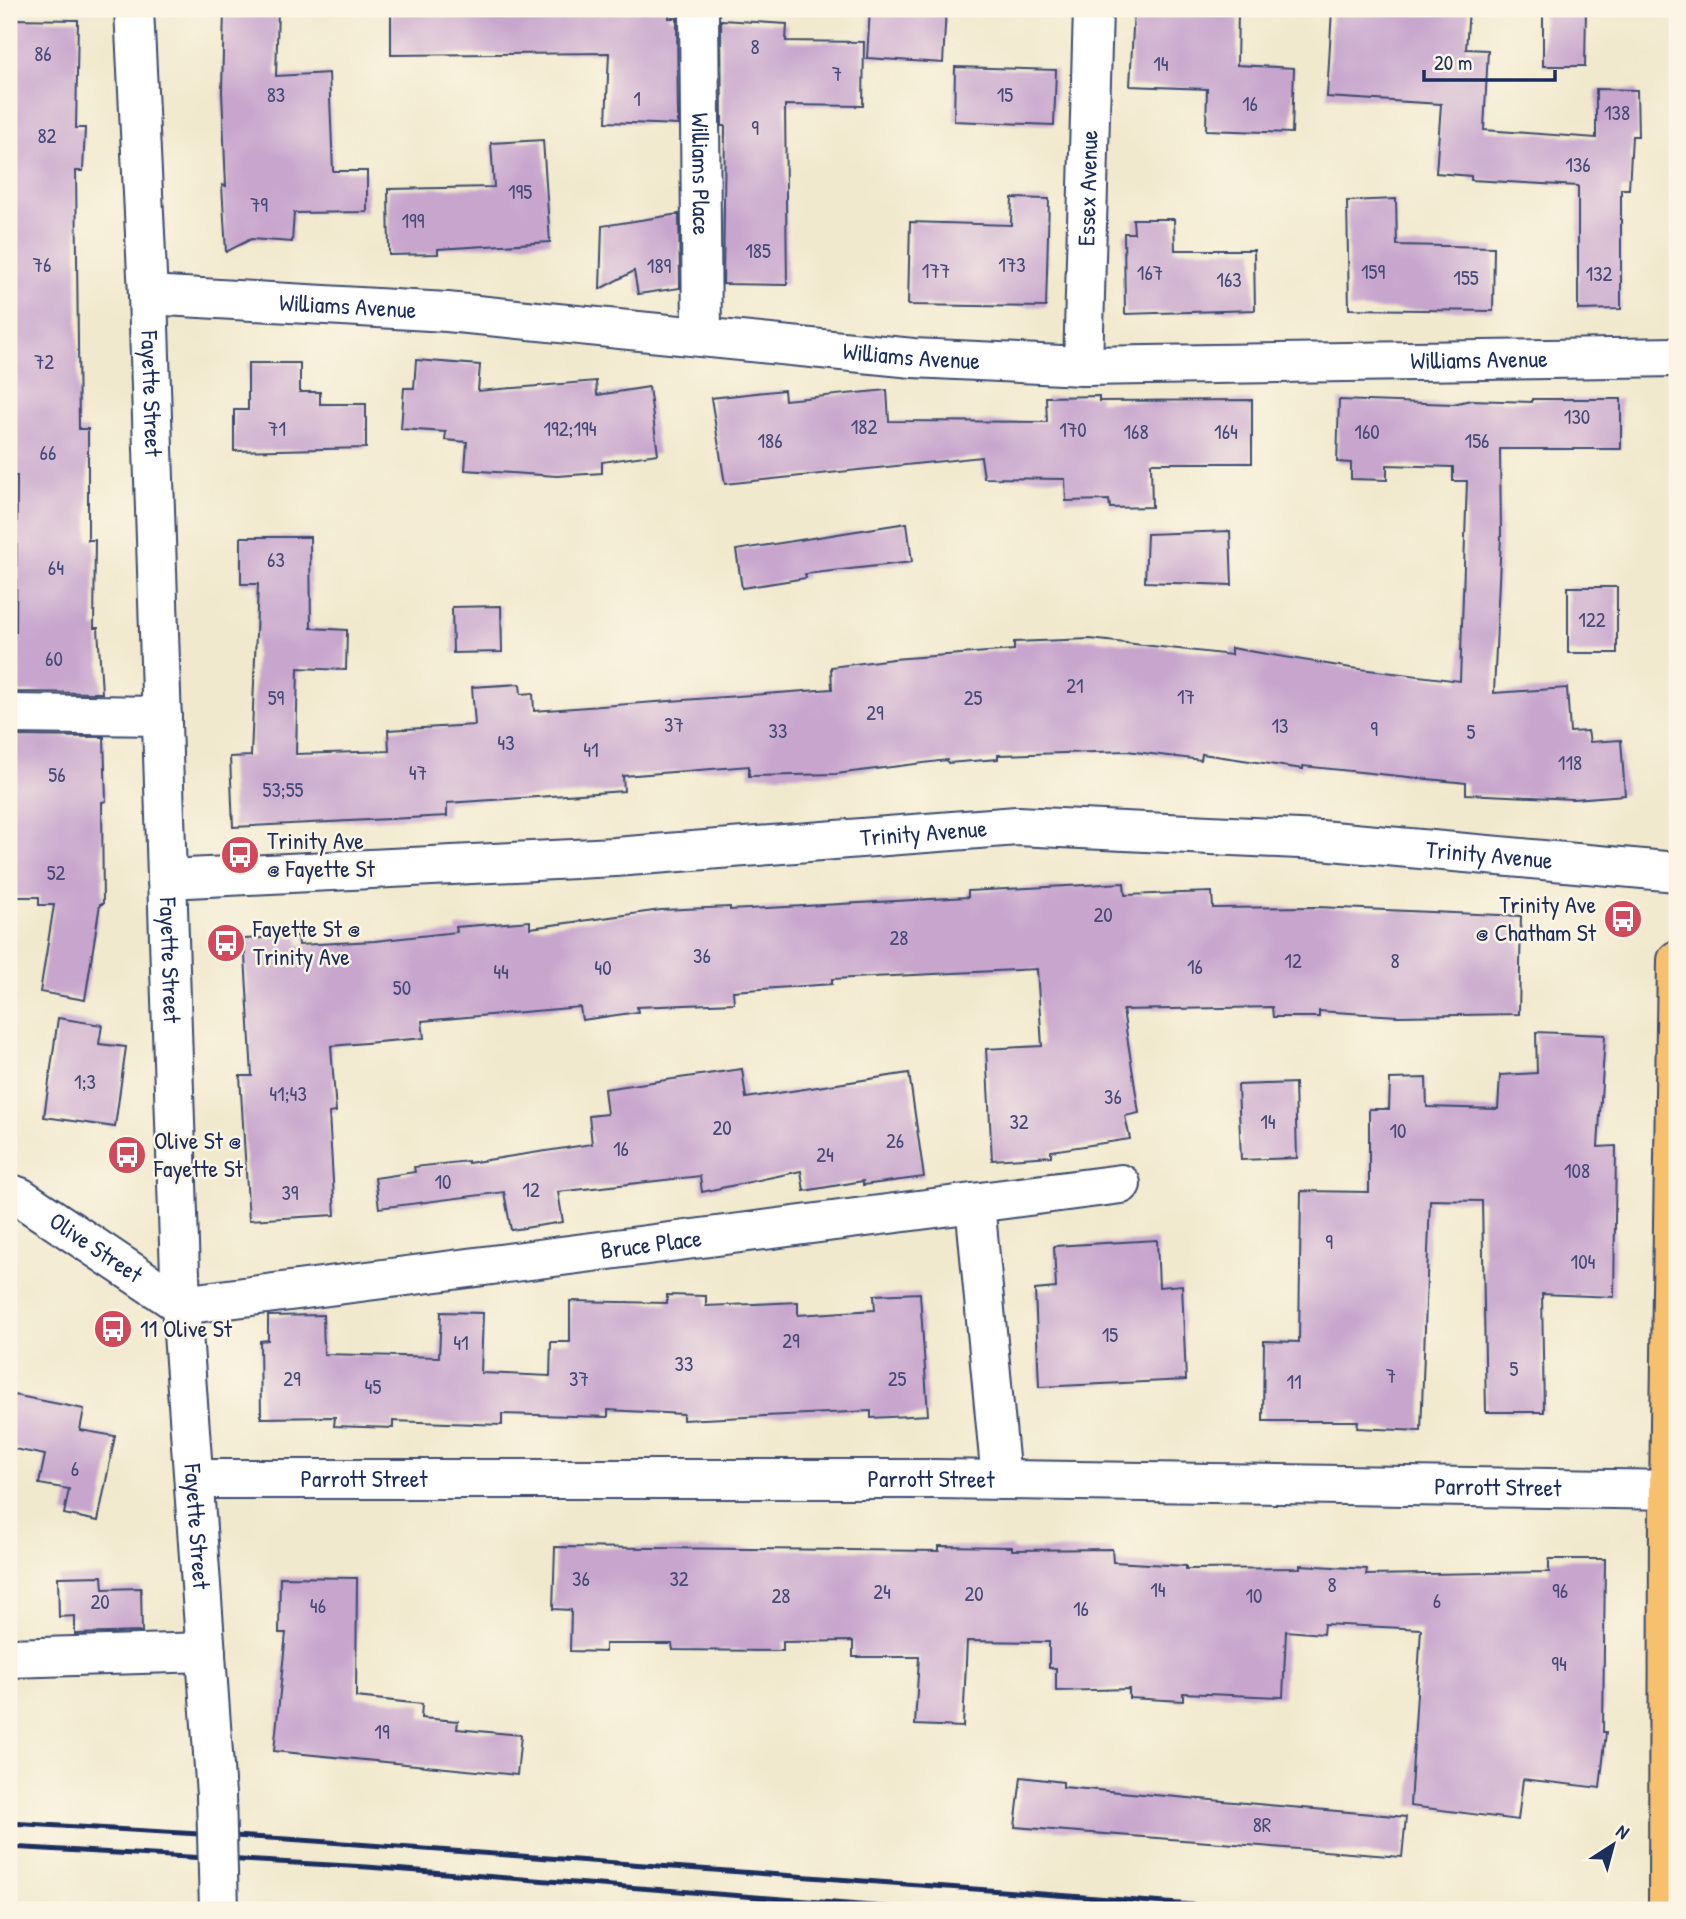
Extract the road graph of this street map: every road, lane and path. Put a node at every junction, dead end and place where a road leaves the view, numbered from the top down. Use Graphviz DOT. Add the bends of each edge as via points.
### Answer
graph roads {
  1 [pos="134,9"];
  2 [pos="1093,9"];
  3 [pos="699,11"];
  4 [pos="148,295"];
  5 [pos="702,337"];
  6 [pos="1677,357"];
  7 [pos="1083,366"];
  8 [pos="9,714"];
  9 [pos="162,716"];
  10 [pos="1677,872"];
  11 [pos="167,879"];
  12 [pos="1677,960"];
  13 [pos="1121,1184"];
  14 [pos="9,1193"];
  15 [pos="975,1203"];
  16 [pos="181,1305"];
  17 [pos="194,1479"];
  18 [pos="1001,1480"];
  19 [pos="1673,1490"];
  20 [pos="206,1652"];
  21 [pos="9,1658"];
  22 [pos="219,1910"];
  23 [pos="1668,1910"];
  1 -- 4 [label="street, Fayette Street"];
  2 -- 7 [label="street, Essex Avenue"];
  3 -- 5 [label="street, Williams Place"];
  4 -- 5 [label="street, Williams Avenue" via="447,312"];
  4 -- 9 [label="street, Fayette Street"];
  5 -- 7 [label="street, Williams Avenue" via="913,358"];
  6 -- 7 [label="street, Williams Avenue"];
  8 -- 9 [label="street"];
  9 -- 11 [label="street, Fayette Street"];
  10 -- 11 [label="street, Trinity Avenue" via="1320,840 1017,826 615,857"];
  11 -- 16 [label="street, Fayette Street"];
  12 -- 19 [label="main road"];
  13 -- 15 [label="street, Bruce Place"];
  14 -- 16 [label="street, Olive Street"];
  15 -- 16 [label="street, Bruce Place"];
  15 -- 18 [label="street"];
  16 -- 17 [label="street, Fayette Street"];
  17 -- 18 [label="street, Parrott Street"];
  17 -- 20 [label="street, Fayette Street"];
  18 -- 19 [label="street, Parrott Street"];
  19 -- 23 [label="main road"];
  20 -- 21 [label="street"];
  20 -- 22 [label="street, Fayette Street, bridge"];
}
